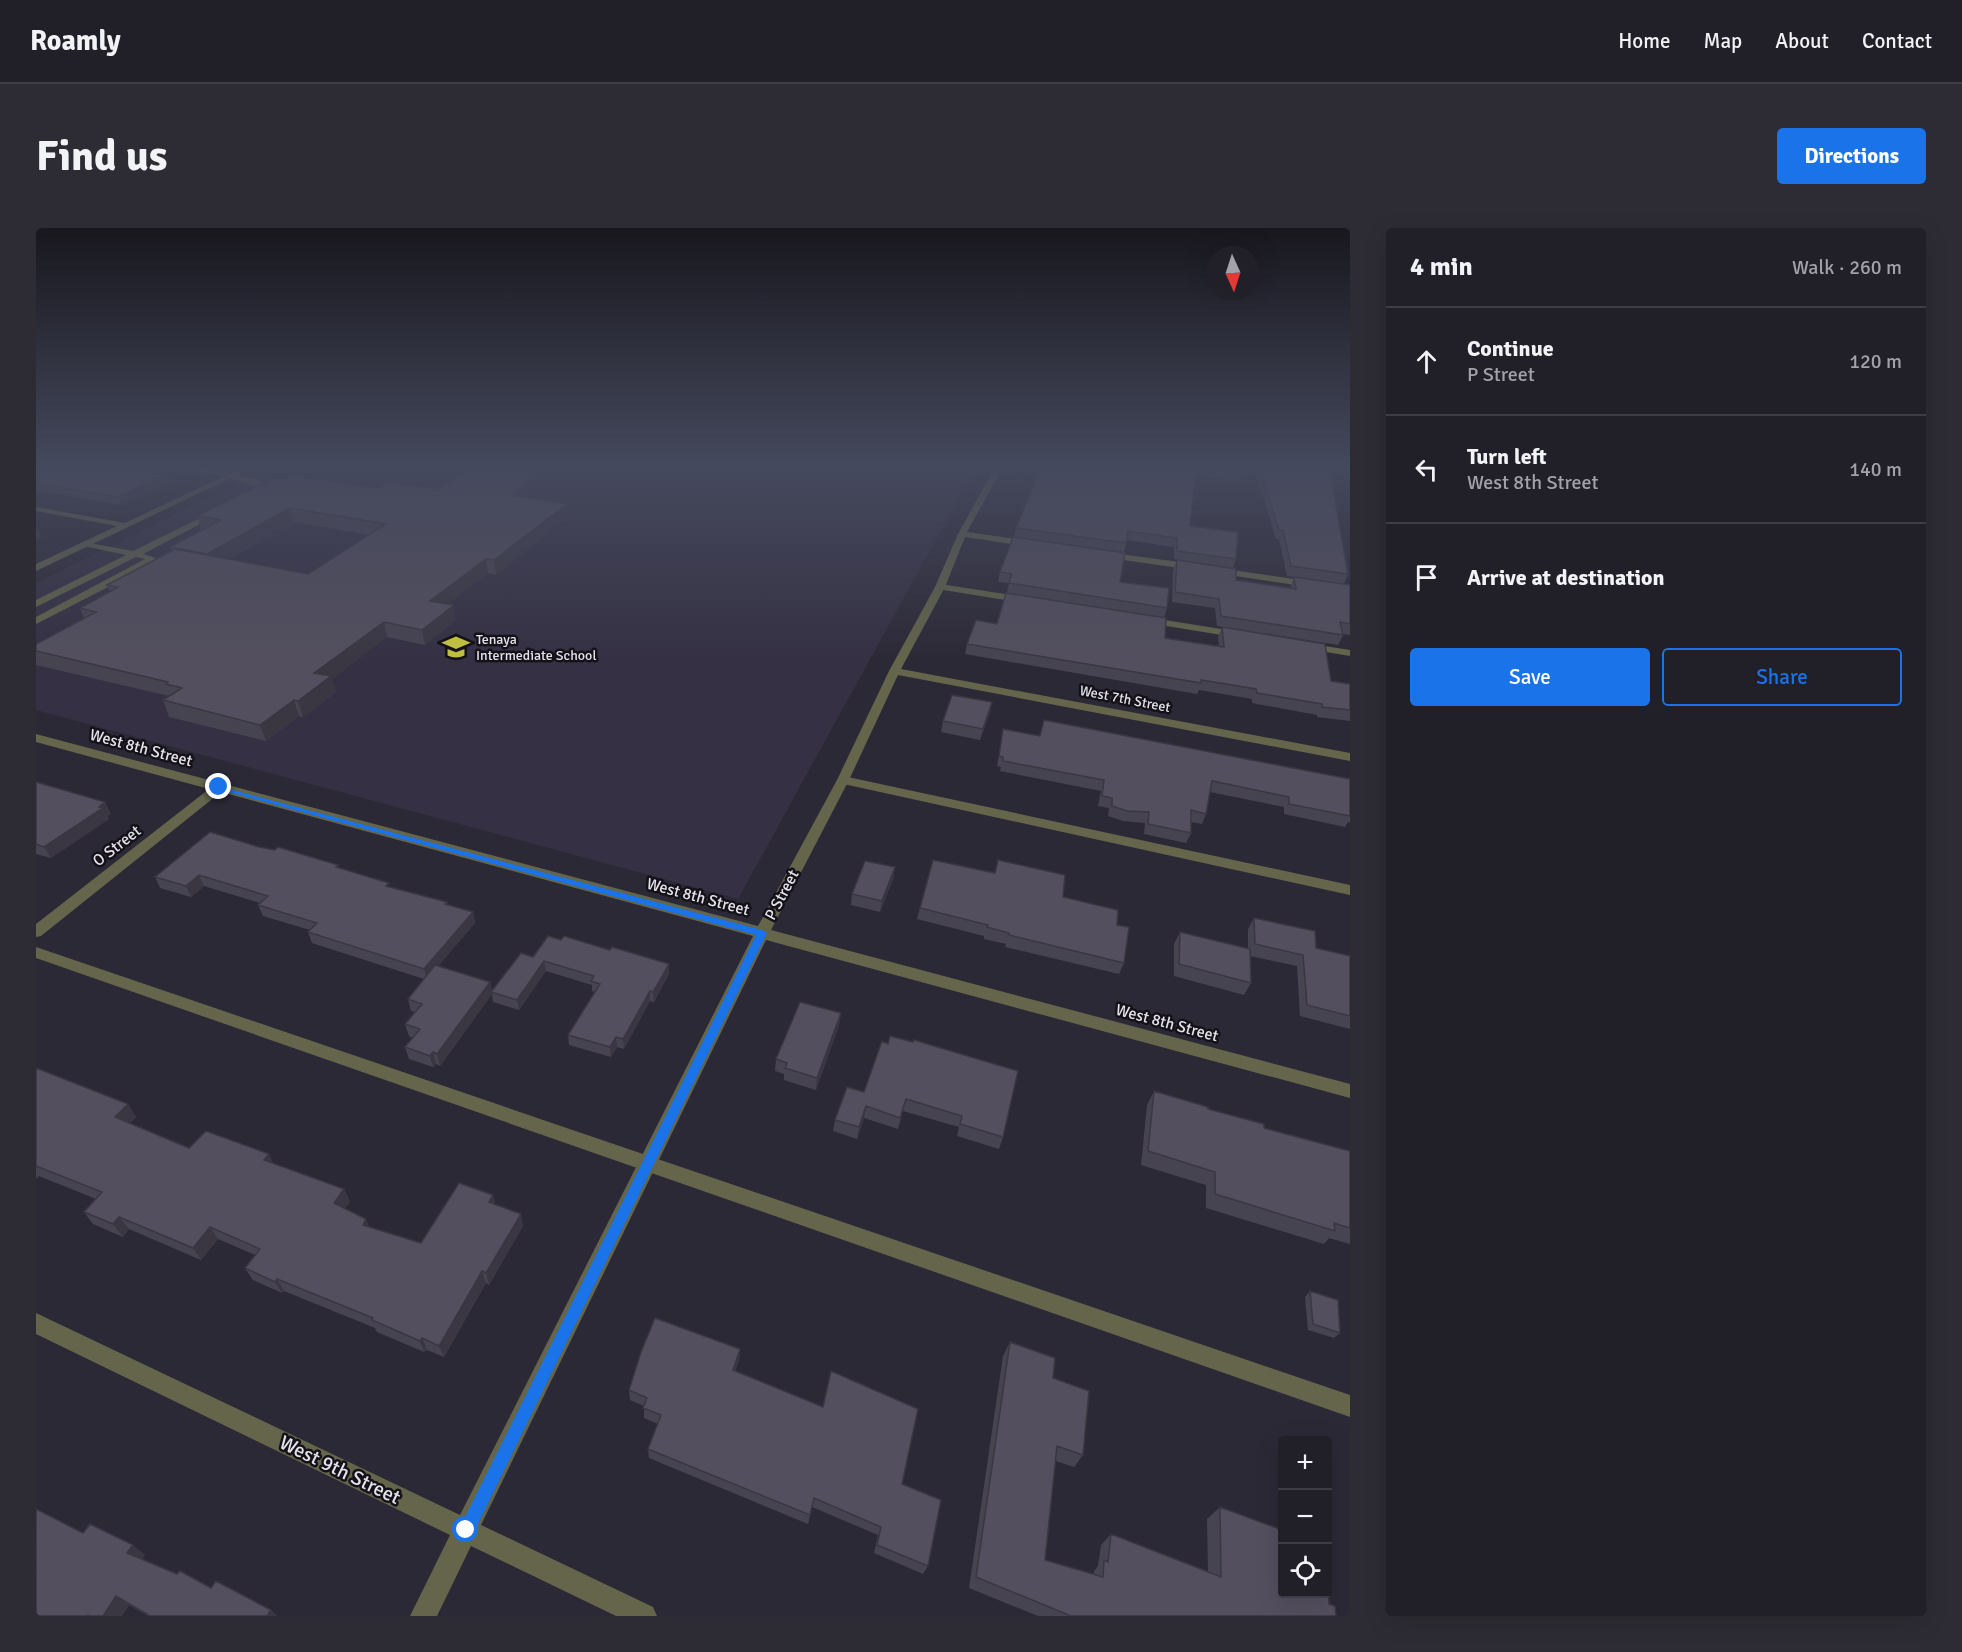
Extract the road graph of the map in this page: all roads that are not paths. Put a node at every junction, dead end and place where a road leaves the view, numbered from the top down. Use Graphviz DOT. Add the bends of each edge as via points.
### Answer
graph roads {
  1 [pos="111,532"];
  2 [pos="180,532"];
  3 [pos="962,534"];
  4 [pos="87,544"];
  5 [pos="1045,546"];
  6 [pos="1092,553"];
  7 [pos="136,554"];
  8 [pos="36,568"];
  9 [pos="940,587"];
  10 [pos="1350,590"];
  11 [pos="1034,602"];
  12 [pos="36,604"];
  13 [pos="1139,619"];
  14 [pos="36,621"];
  15 [pos="1256,638"];
  16 [pos="1292,643"];
  17 [pos="1350,653"];
  18 [pos="894,671"];
  19 [pos="36,738"];
  20 [pos="1350,758"];
  21 [pos="843,780"];
  22 [pos="219,787"];
  23 [pos="1350,890"];
  24 [pos="36,932"];
  25 [pos="762,933"];
  26 [pos="36,952"];
  27 [pos="1350,1090"];
  28 [pos="648,1164"];
  29 [pos="36,1323"];
  30 [pos="1350,1406"];
  31 [pos="466,1530"];
  32 [pos="423,1616"];
  33 [pos="644,1616"];
  1 -- 4 [label="street"];
  2 -- 7 [label="street"];
  3 -- 5 [label="street"];
  3 -- 9 [label="street, P Street"];
  4 -- 7 [label="street"];
  4 -- 8 [label="street"];
  6 -- 10 [label="street"];
  7 -- 12 [label="street"];
  7 -- 14 [label="street" via="151,558"];
  9 -- 11 [label="street"];
  9 -- 18 [label="street, P Street"];
  13 -- 15 [label="street"];
  16 -- 17 [label="street"];
  18 -- 20 [label="street, West 7th Street"];
  18 -- 21 [label="street, P Street"];
  19 -- 22 [label="street, West 8th Street"];
  21 -- 23 [label="street"];
  21 -- 25 [label="street, P Street"];
  22 -- 24 [label="street, O Street"];
  22 -- 25 [label="street, West 8th Street"];
  25 -- 27 [label="street, West 8th Street"];
  25 -- 28 [label="street, P Street"];
  26 -- 28 [label="street"];
  28 -- 30 [label="street"];
  28 -- 31 [label="street, P Street"];
  29 -- 31 [label="street, West 9th Street"];
  31 -- 32 [label="street, P Street"];
  31 -- 33 [label="street, West 9th Street"];
}
